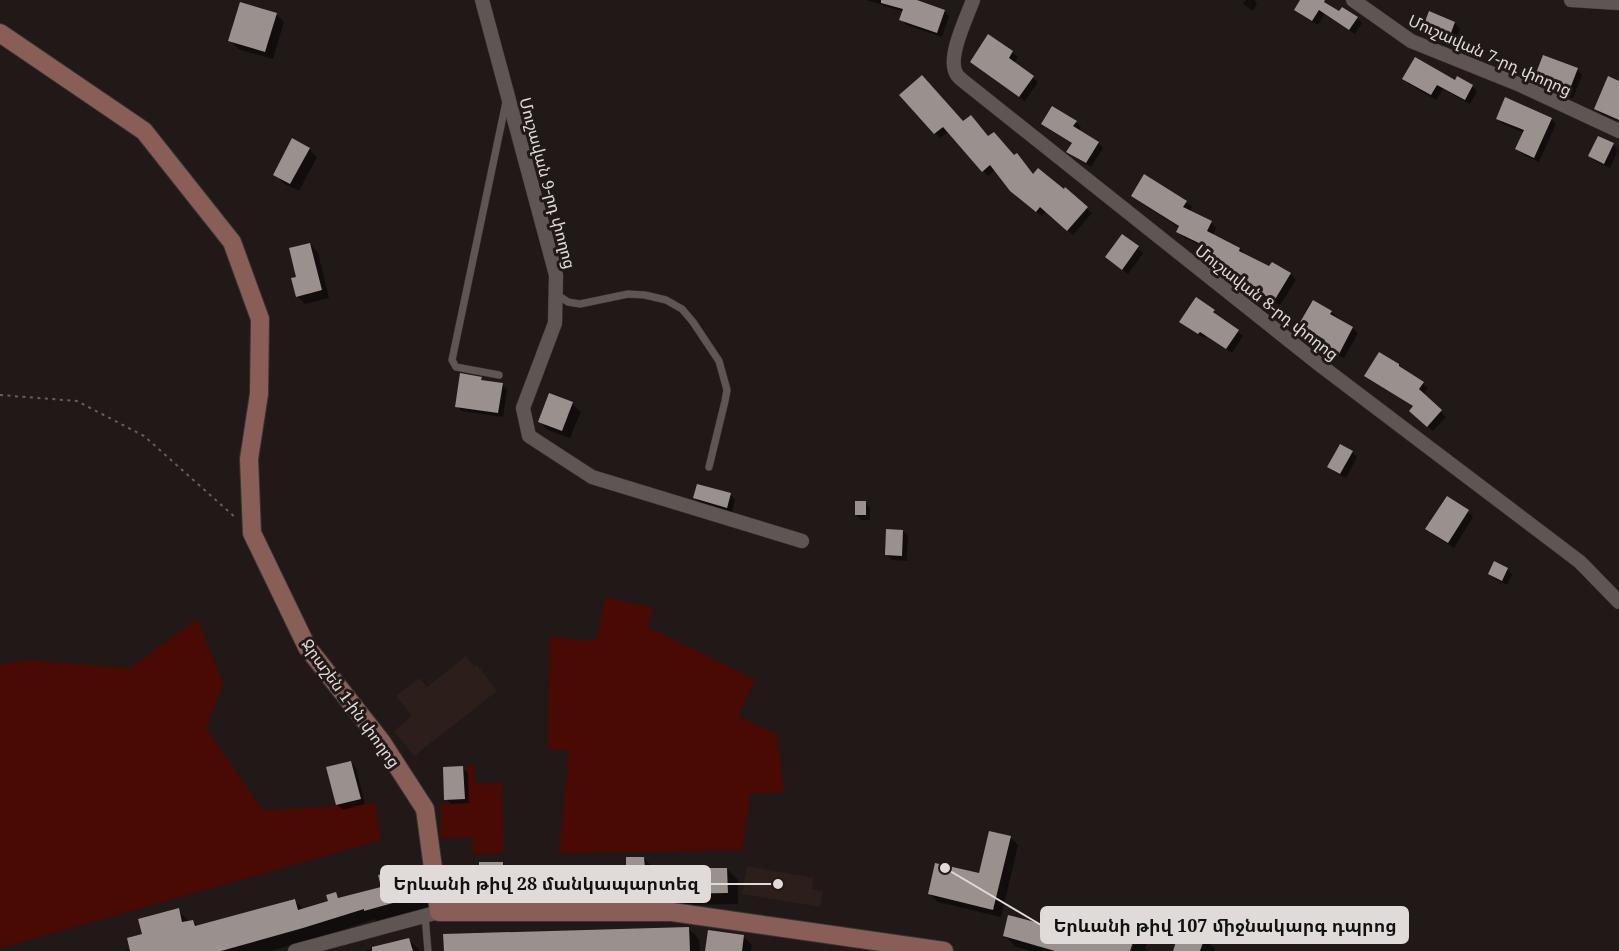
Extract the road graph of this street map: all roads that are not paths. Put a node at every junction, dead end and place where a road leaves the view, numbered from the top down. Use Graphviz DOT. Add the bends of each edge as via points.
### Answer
graph roads {
  1 [pos="482,0"];
  2 [pos="973,0"];
  3 [pos="1353,0"];
  4 [pos="1571,0"];
  5 [pos="1619,3"];
  6 [pos="0,33"];
  7 [pos="508,94"];
  8 [pos="1619,131"];
  9 [pos="556,294"];
  10 [pos="500,375"];
  11 [pos="709,467"];
  12 [pos="802,541"];
  13 [pos="1619,602"];
  14 [pos="432,914"];
  15 [pos="295,951"];
  16 [pos="428,951"];
  17 [pos="944,951"];
  1 -- 7 [label="street, Մուշավան 9-րդ փողոց"];
  2 -- 13 [label="street, Մուշավան 8-րդ փողոց" via="954,52 955,72 962,80 1320,365 1580,562"];
  3 -- 8 [label="street, Մուշավան 7-րդ փողոց" via="1411,41 1518,84"];
  4 -- 5 [label="street"];
  6 -- 14 [label="street, Ջրաշեն 1-ին փողոց" via="144,131 232,242 260,319 259,394 249,459 252,533 307,647 381,741 425,809"];
  7 -- 9 [label="street, Մուշավան 9-րդ փողոց" via="556,275"];
  7 -- 10 [label="lane" via="452,360 456,367"];
  9 -- 11 [label="lane" via="580,304 628,294 645,295 682,309 718,361 727,390"];
  9 -- 12 [label="street, Մուշավան 9-րդ փողոց" via="555,323 523,408 530,436 592,477"];
  14 -- 15 [label="street"];
  14 -- 16 [label="lane"];
  14 -- 17 [label="street" via="672,912"];
}
